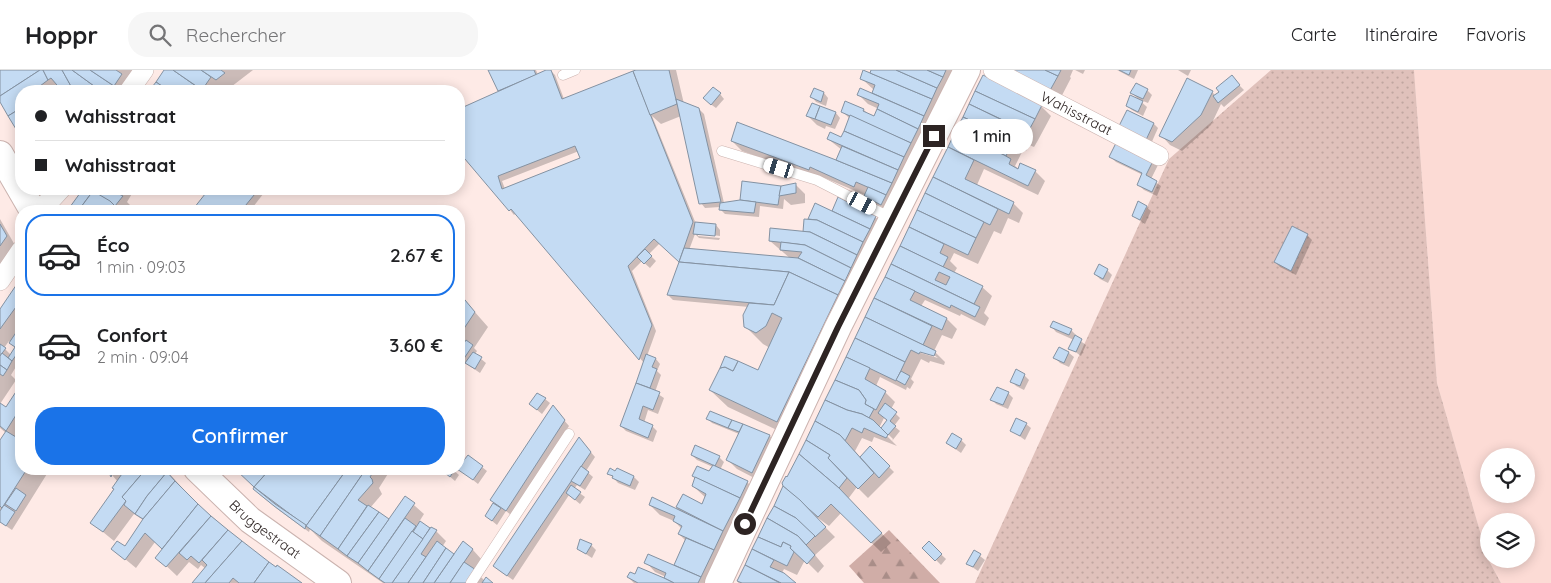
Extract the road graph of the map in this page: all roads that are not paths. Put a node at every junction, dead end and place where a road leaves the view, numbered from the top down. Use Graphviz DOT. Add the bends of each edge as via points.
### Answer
graph roads {
  1 [pos="144,70"];
  2 [pos="575,70"];
  3 [pos="967,70"];
  4 [pos="994,70"];
  5 [pos="563,75"];
  6 [pos="133,85"];
  7 [pos="722,151"];
  8 [pos="0,154"];
  9 [pos="1159,156"];
  10 [pos="15,180"];
  11 [pos="55,195"];
  12 [pos="42,205"];
  13 [pos="892,218"];
  14 [pos="15,259"];
  15 [pos="0,281"];
  16 [pos="569,434"];
  17 [pos="203,475"];
  18 [pos="338,583"];
  19 [pos="471,583"];
  20 [pos="718,583"];
  1 -- 6 [label="street"];
  2 -- 5 [label="lane"];
  3 -- 13 [label="street"];
  4 -- 9 [label="street, Wahisstraat"];
  7 -- 13 [label="lane" via="817,180"];
  8 -- 10 [label="street"];
  11 -- 12 [label="street"];
  13 -- 20 [label="street"];
  14 -- 15 [label="street"];
  16 -- 19 [label="lane"];
  17 -- 18 [label="street, Bruggestraat" via="250,520"];
}
